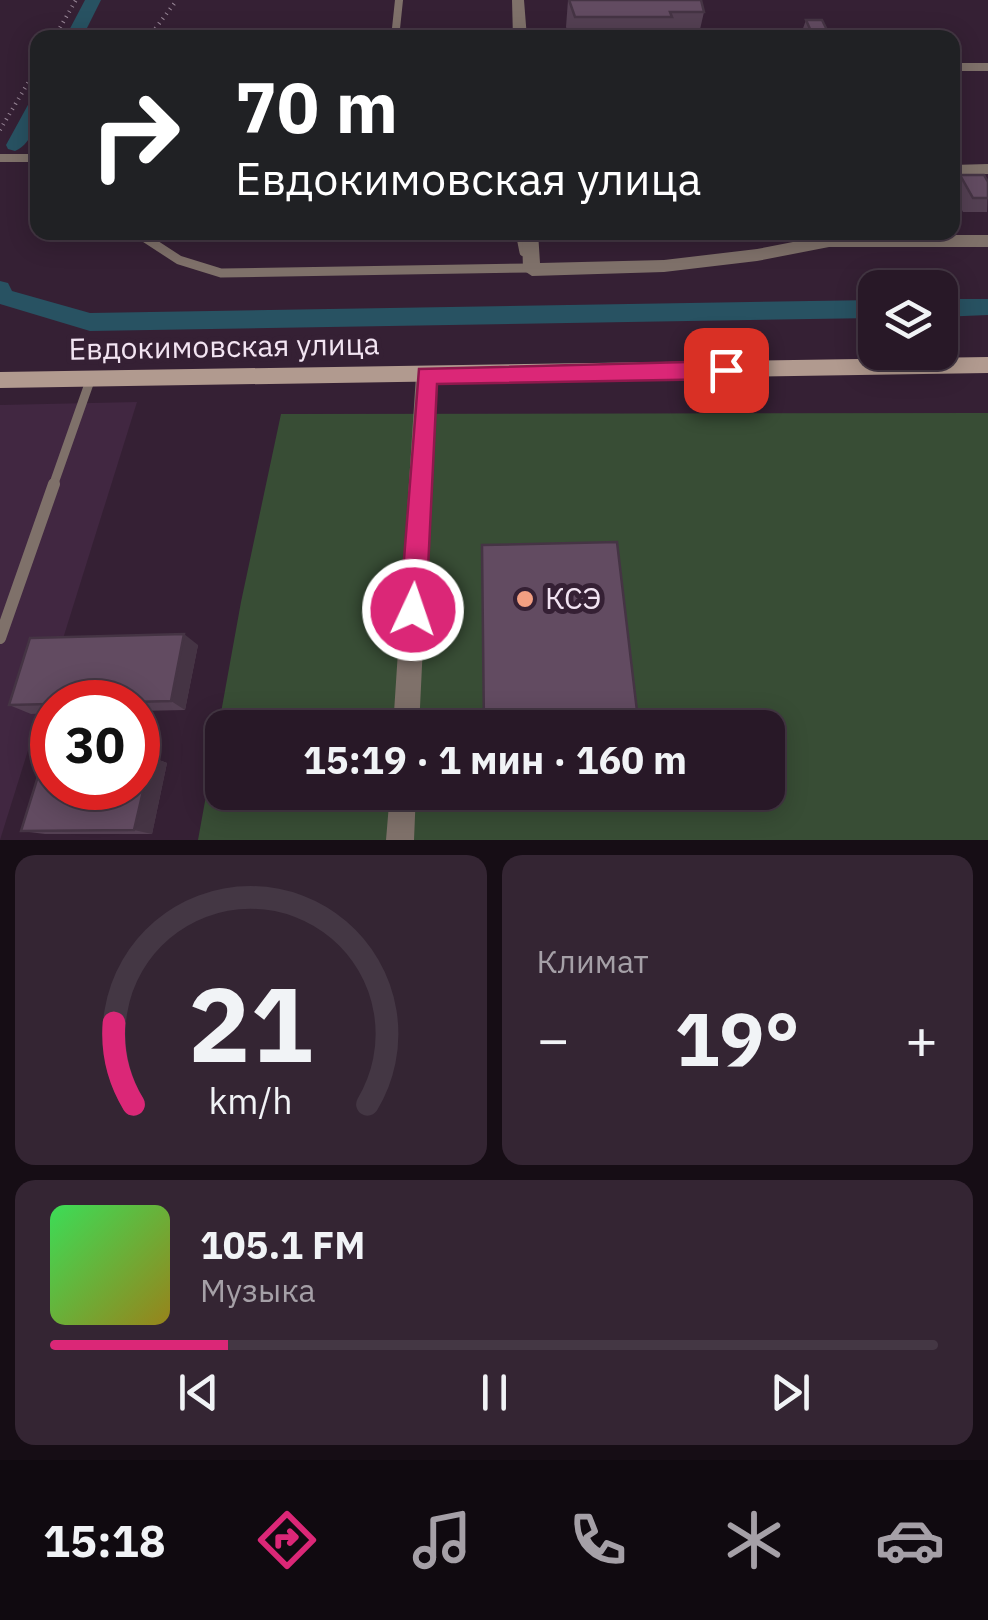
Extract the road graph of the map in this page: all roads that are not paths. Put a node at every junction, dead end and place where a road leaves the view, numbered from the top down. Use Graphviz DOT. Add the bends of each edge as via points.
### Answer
graph roads {
  1 [pos="400,0"];
  2 [pos="518,0"];
  3 [pos="397,30"];
  4 [pos="520,30"];
  5 [pos="988,67"];
  6 [pos="960,68"];
  7 [pos="0,158"];
  8 [pos="30,158"];
  9 [pos="960,170"];
  10 [pos="988,170"];
  11 [pos="148,240"];
  12 [pos="523,240"];
  13 [pos="530,240"];
  14 [pos="815,240"];
  15 [pos="948,240"];
  16 [pos="988,241"];
  17 [pos="532,270"];
  18 [pos="988,365"];
  19 [pos="426,376"];
  20 [pos="91,378"];
  21 [pos="0,380"];
  22 [pos="0,638"];
  23 [pos="407,710"];
  24 [pos="402,810"];
  25 [pos="400,840"];
  1 -- 3 [label="lane"];
  2 -- 4 [label="street"];
  5 -- 6 [label="lane"];
  7 -- 8 [label="lane"];
  9 -- 10 [label="street"];
  11 -- 17 [label="lane" via="179,260 222,273"];
  12 -- 17 [label="lane"];
  13 -- 17 [label="street"];
  14 -- 17 [label="street" via="664,266"];
  15 -- 16 [label="street"];
  18 -- 19 [label="main road, Евдокимовская улица"];
  19 -- 20 [label="main road, Евдокимовская улица"];
  19 -- 23 [label="street"];
  20 -- 21 [label="main road, Евдокимовская улица"];
  20 -- 22 [label="lane"];
  24 -- 25 [label="street"];
}
